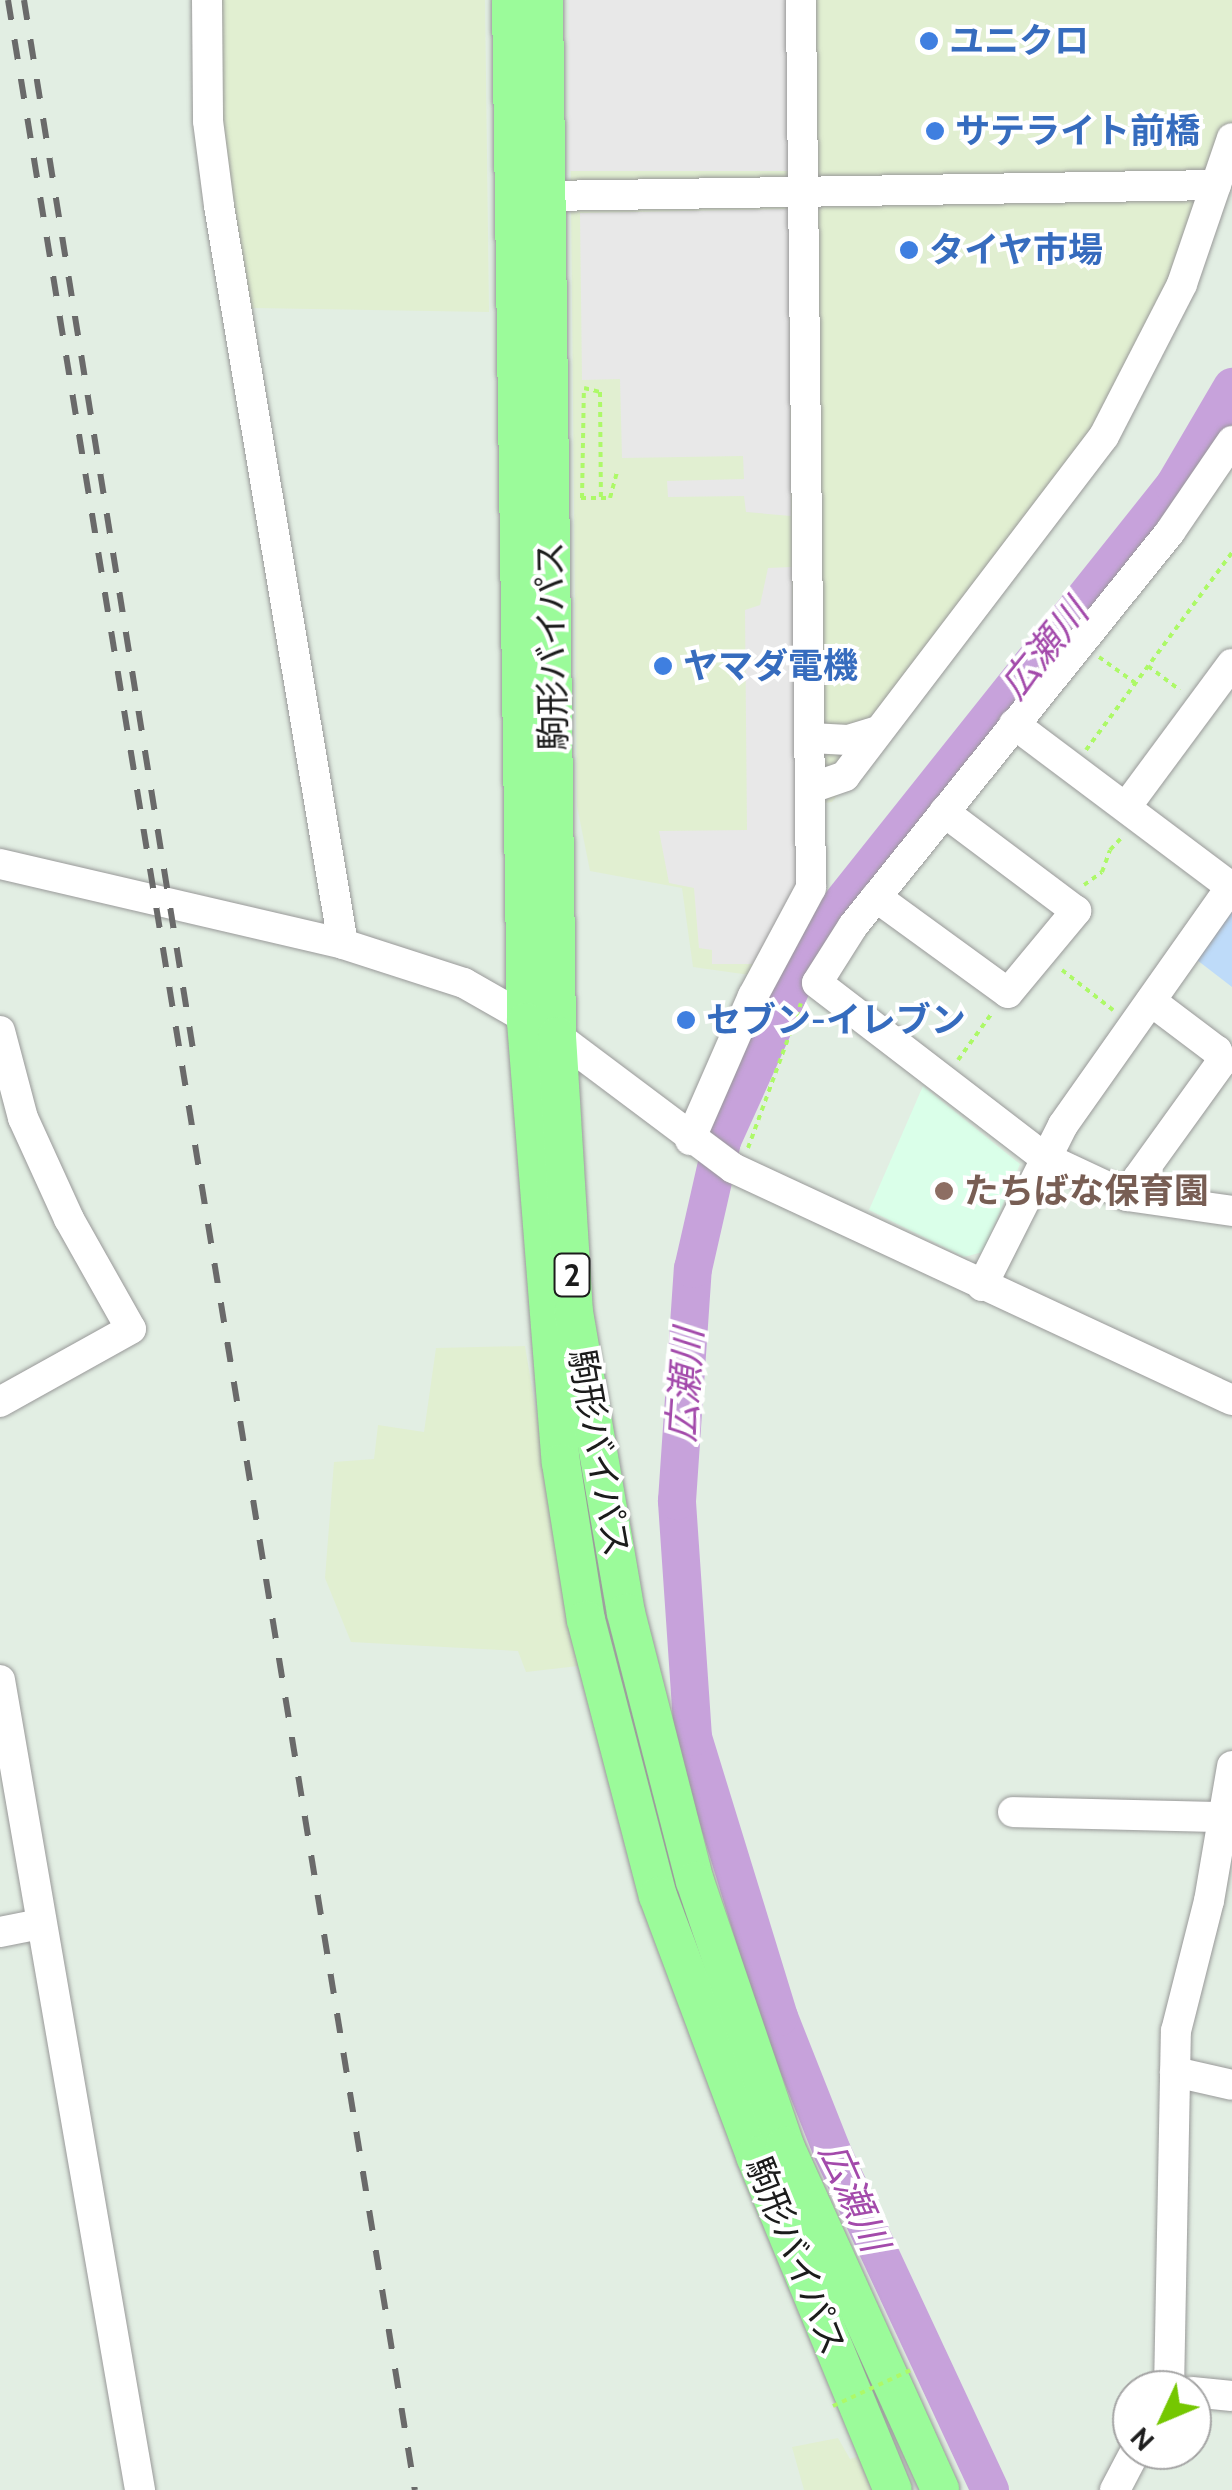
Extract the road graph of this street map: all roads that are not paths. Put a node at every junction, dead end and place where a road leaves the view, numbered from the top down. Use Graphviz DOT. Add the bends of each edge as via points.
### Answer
graph roads {
  1 [pos="207,0"];
  2 [pos="510,0"];
  3 [pos="544,0"];
  4 [pos="801,0"];
  5 [pos="546,133"];
  6 [pos="1232,138"];
  7 [pos="1216,185"];
  8 [pos="804,192"];
  9 [pos="547,196"];
  10 [pos="533,237"];
  11 [pos="1232,441"];
  12 [pos="1223,479"];
  13 [pos="1232,664"];
  14 [pos="1014,724"];
  15 [pos="877,731"];
  16 [pos="811,738"];
  17 [pos="812,788"];
  18 [pos="1126,808"];
  19 [pos="944,812"];
  20 [pos="0,864"];
  21 [pos="1232,886"];
  22 [pos="876,897"];
  23 [pos="343,944"];
  24 [pos="1142,1013"];
  25 [pos="541,1029"];
  26 [pos="0,1030"];
  27 [pos="696,1144"];
  28 [pos="1044,1157"];
  29 [pos="1133,1196"];
  30 [pos="1232,1211"];
  31 [pos="982,1286"];
  32 [pos="1232,1400"];
  33 [pos="0,1402"];
  34 [pos="0,1680"];
  35 [pos="1232,1766"];
  36 [pos="1013,1812"];
  37 [pos="1223,1817"];
  38 [pos="40,1924"];
  39 [pos="0,1932"];
  40 [pos="1175,2072"];
  41 [pos="1232,2085"];
  42 [pos="1169,2370"];
  43 [pos="140,2490"];
  44 [pos="894,2490"];
  45 [pos="940,2490"];
  1 -- 23 [label="street" via="208,121 219,206"];
  2 -- 25 [label="main road, 駒形バイパス / 2"];
  3 -- 5 [label="main road, 駒形バイパス / 2"];
  4 -- 8 [label="street"];
  5 -- 9 [label="main road, 駒形バイパス / 2"];
  5 -- 10 [label="main road" via="532,185"];
  6 -- 7 [label="street"];
  7 -- 8 [label="street"];
  7 -- 15 [label="street" via="1182,284 1104,436"];
  8 -- 9 [label="street"];
  8 -- 16 [label="street"];
  9 -- 25 [label="main road, 駒形バイパス / 2"];
  11 -- 12 [label="street"];
  12 -- 14 [label="street"];
  13 -- 18 [label="street"];
  14 -- 18 [label="street"];
  14 -- 19 [label="street"];
  15 -- 16 [label="street" via="848,740"];
  15 -- 17 [label="street" via="836,784"];
  16 -- 17 [label="street"];
  17 -- 27 [label="street" via="811,888 764,972"];
  18 -- 21 [label="street"];
  19 -- 22 [label="street"];
  19 -- 22 [label="street" via="1076,905 1041,954 1008,993"];
  20 -- 23 [label="street"];
  21 -- 24 [label="street"];
  22 -- 28 [label="street" via="818,983"];
  23 -- 25 [label="street" via="464,983"];
  24 -- 28 [label="street"];
  24 -- 29 [label="street" via="1217,1051 1221,1064 1138,1178"];
  25 -- 27 [label="street"];
  25 -- 44 [label="main road, 駒形バイパス / 2" via="544,1306 586,1620 658,1896 755,2156"];
  25 -- 45 [label="main road, 駒形バイパス / 2" via="574,1312 626,1614 696,1881 784,2146"];
  26 -- 33 [label="street" via="23,1118 69,1220 131,1329"];
  27 -- 31 [label="street" via="736,1170"];
  28 -- 29 [label="street"];
  28 -- 31 [label="street"];
  29 -- 30 [label="street"];
  31 -- 32 [label="street"];
  34 -- 38 [label="street"];
  35 -- 37 [label="street"];
  36 -- 37 [label="street"];
  37 -- 40 [label="street" via="1176,2032"];
  38 -- 39 [label="street"];
  38 -- 43 [label="street"];
  40 -- 41 [label="street"];
  40 -- 42 [label="street"];
}
